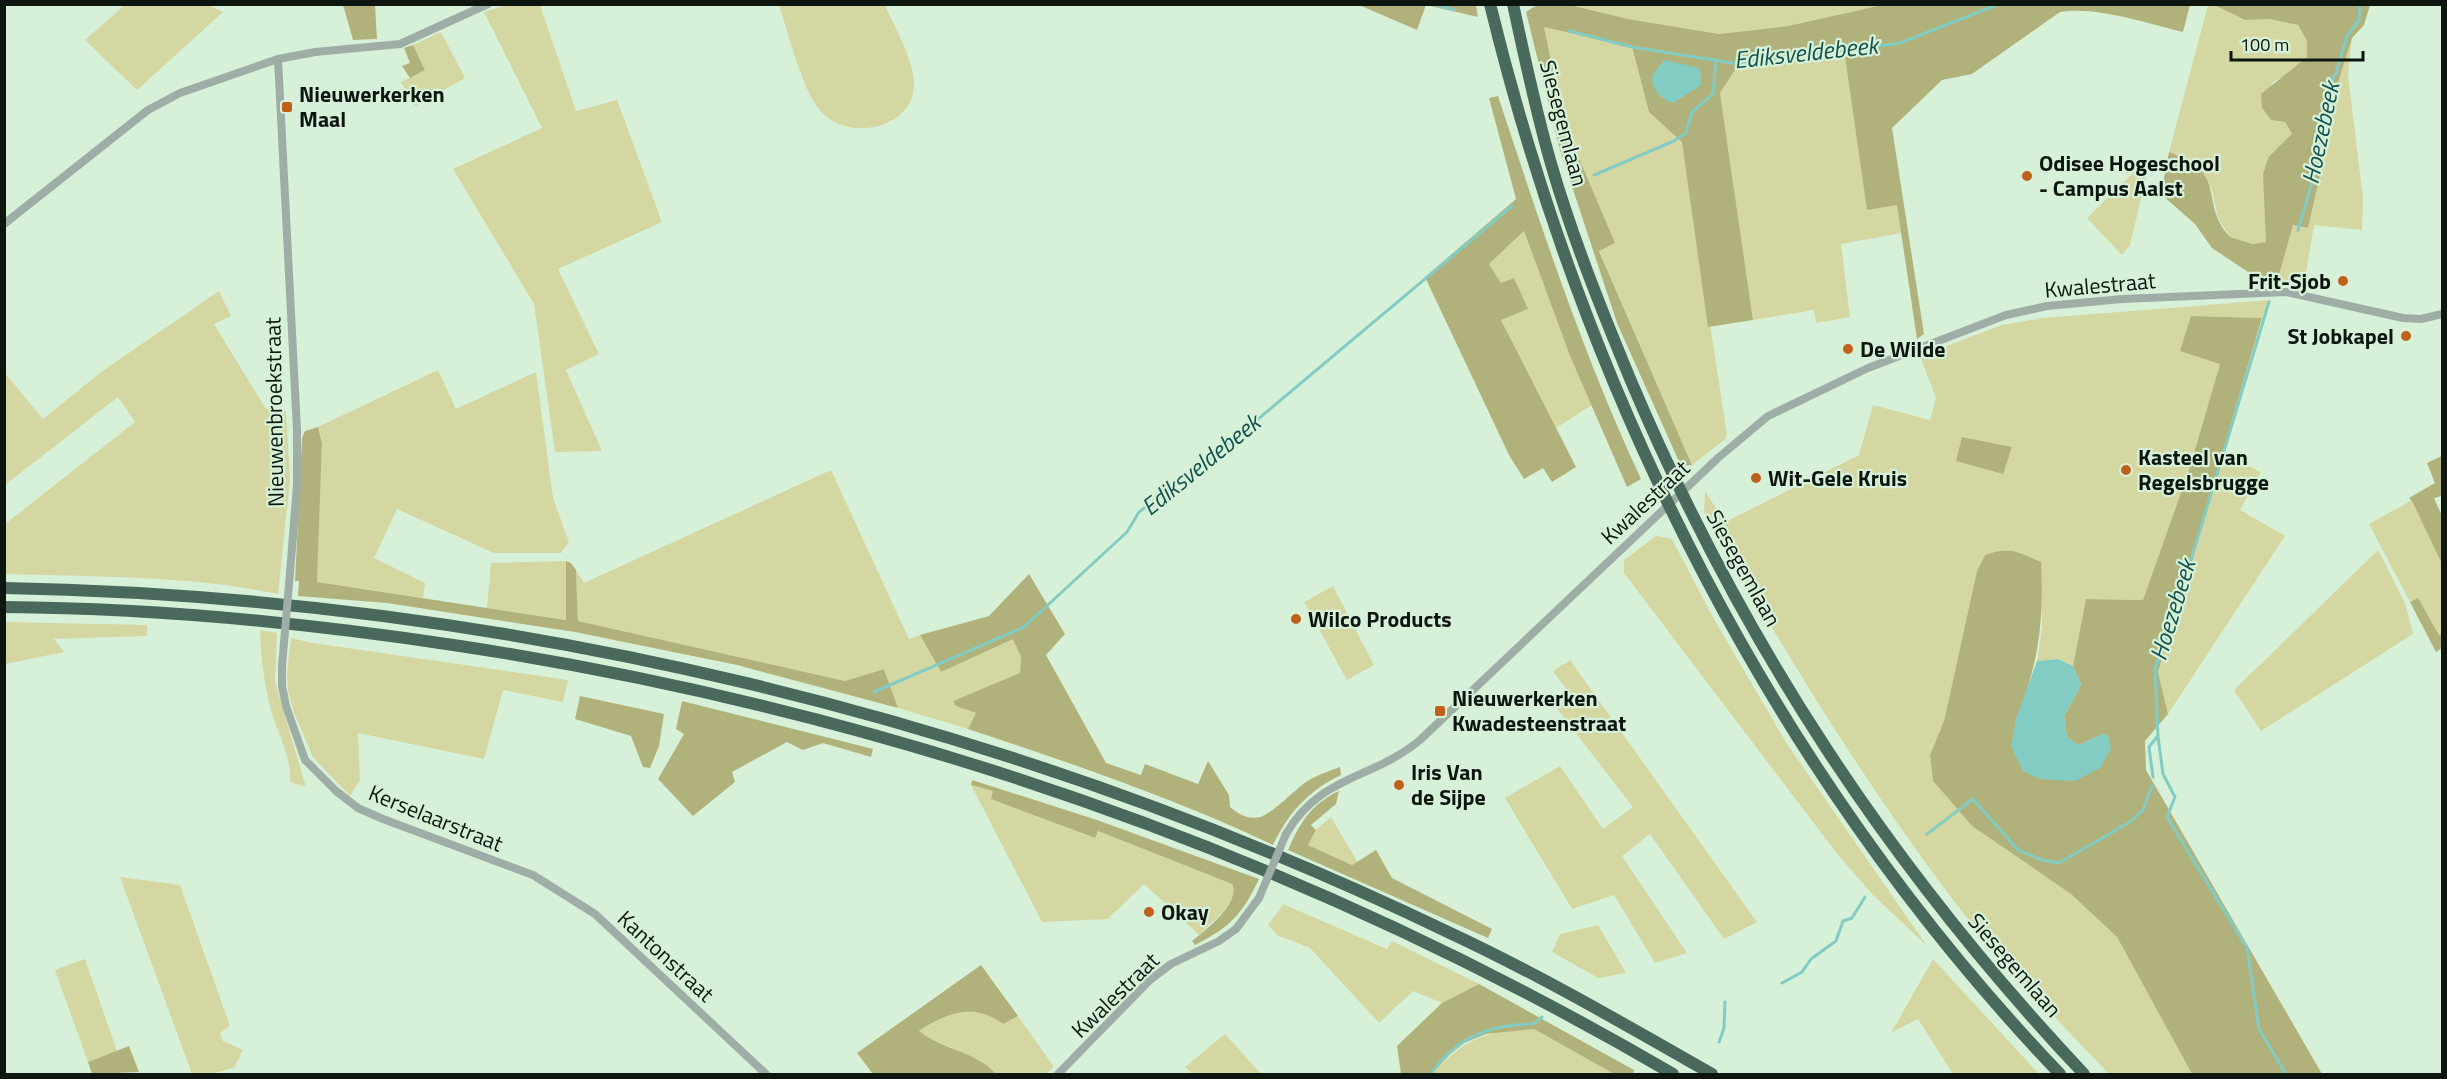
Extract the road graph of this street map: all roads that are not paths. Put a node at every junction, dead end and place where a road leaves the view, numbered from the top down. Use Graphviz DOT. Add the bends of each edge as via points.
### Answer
graph roads {
  1 [pos="488,4"];
  2 [pos="1490,4"];
  3 [pos="1513,4"];
  4 [pos="278,59"];
  5 [pos="4,224"];
  6 [pos="2442,314"];
  7 [pos="1680,493"];
  8 [pos="1668,506"];
  9 [pos="4,588"];
  10 [pos="4,607"];
  11 [pos="305,760"];
  12 [pos="533,875"];
  13 [pos="766,1074"];
  14 [pos="1058,1074"];
  15 [pos="1673,1074"];
  16 [pos="1712,1074"];
  17 [pos="2060,1074"];
  18 [pos="2084,1074"];
  1 -- 4 [label="street" via="400,44"];
  2 -- 8 [label="highway, Siesegemlaan" via="1534,169 1569,272"];
  3 -- 7 [label="highway, Siesegemlaan" via="1552,167 1574,234 1608,325"];
  4 -- 5 [label="street" via="180,93 148,110"];
  4 -- 11 [label="street, Nieuwenbroekstraat, bridge" via="297,430 297,486 282,686"];
  6 -- 7 [label="street, Kwalestraat" via="2403,318 2286,292 2082,302 2006,315 1868,368 1768,416"];
  7 -- 8 [label="street, Kwalestraat"];
  7 -- 18 [label="highway, Siesegemlaan" via="1751,628 1823,745 1908,868 2016,1002"];
  8 -- 14 [label="street, Kwalestraat, bridge" via="1420,740 1383,765 1317,796 1299,813 1286,834 1259,898 1236,929 1171,964 1150,980"];
  8 -- 17 [label="highway, Siesegemlaan" via="1767,688 1874,850 1938,937 2007,1019"];
  9 -- 16 [label="highway" via="137,592 267,603 523,637 650,661 892,720 1053,770 1168,812 1353,889 1528,972"];
  10 -- 15 [label="highway" via="261,620 520,655 645,679 889,738 1047,786 1334,899 1443,949"];
  11 -- 12 [label="street, Kerselaarstraat" via="358,808"];
  12 -- 13 [label="street, Kantonstraat" via="595,914"];
}
